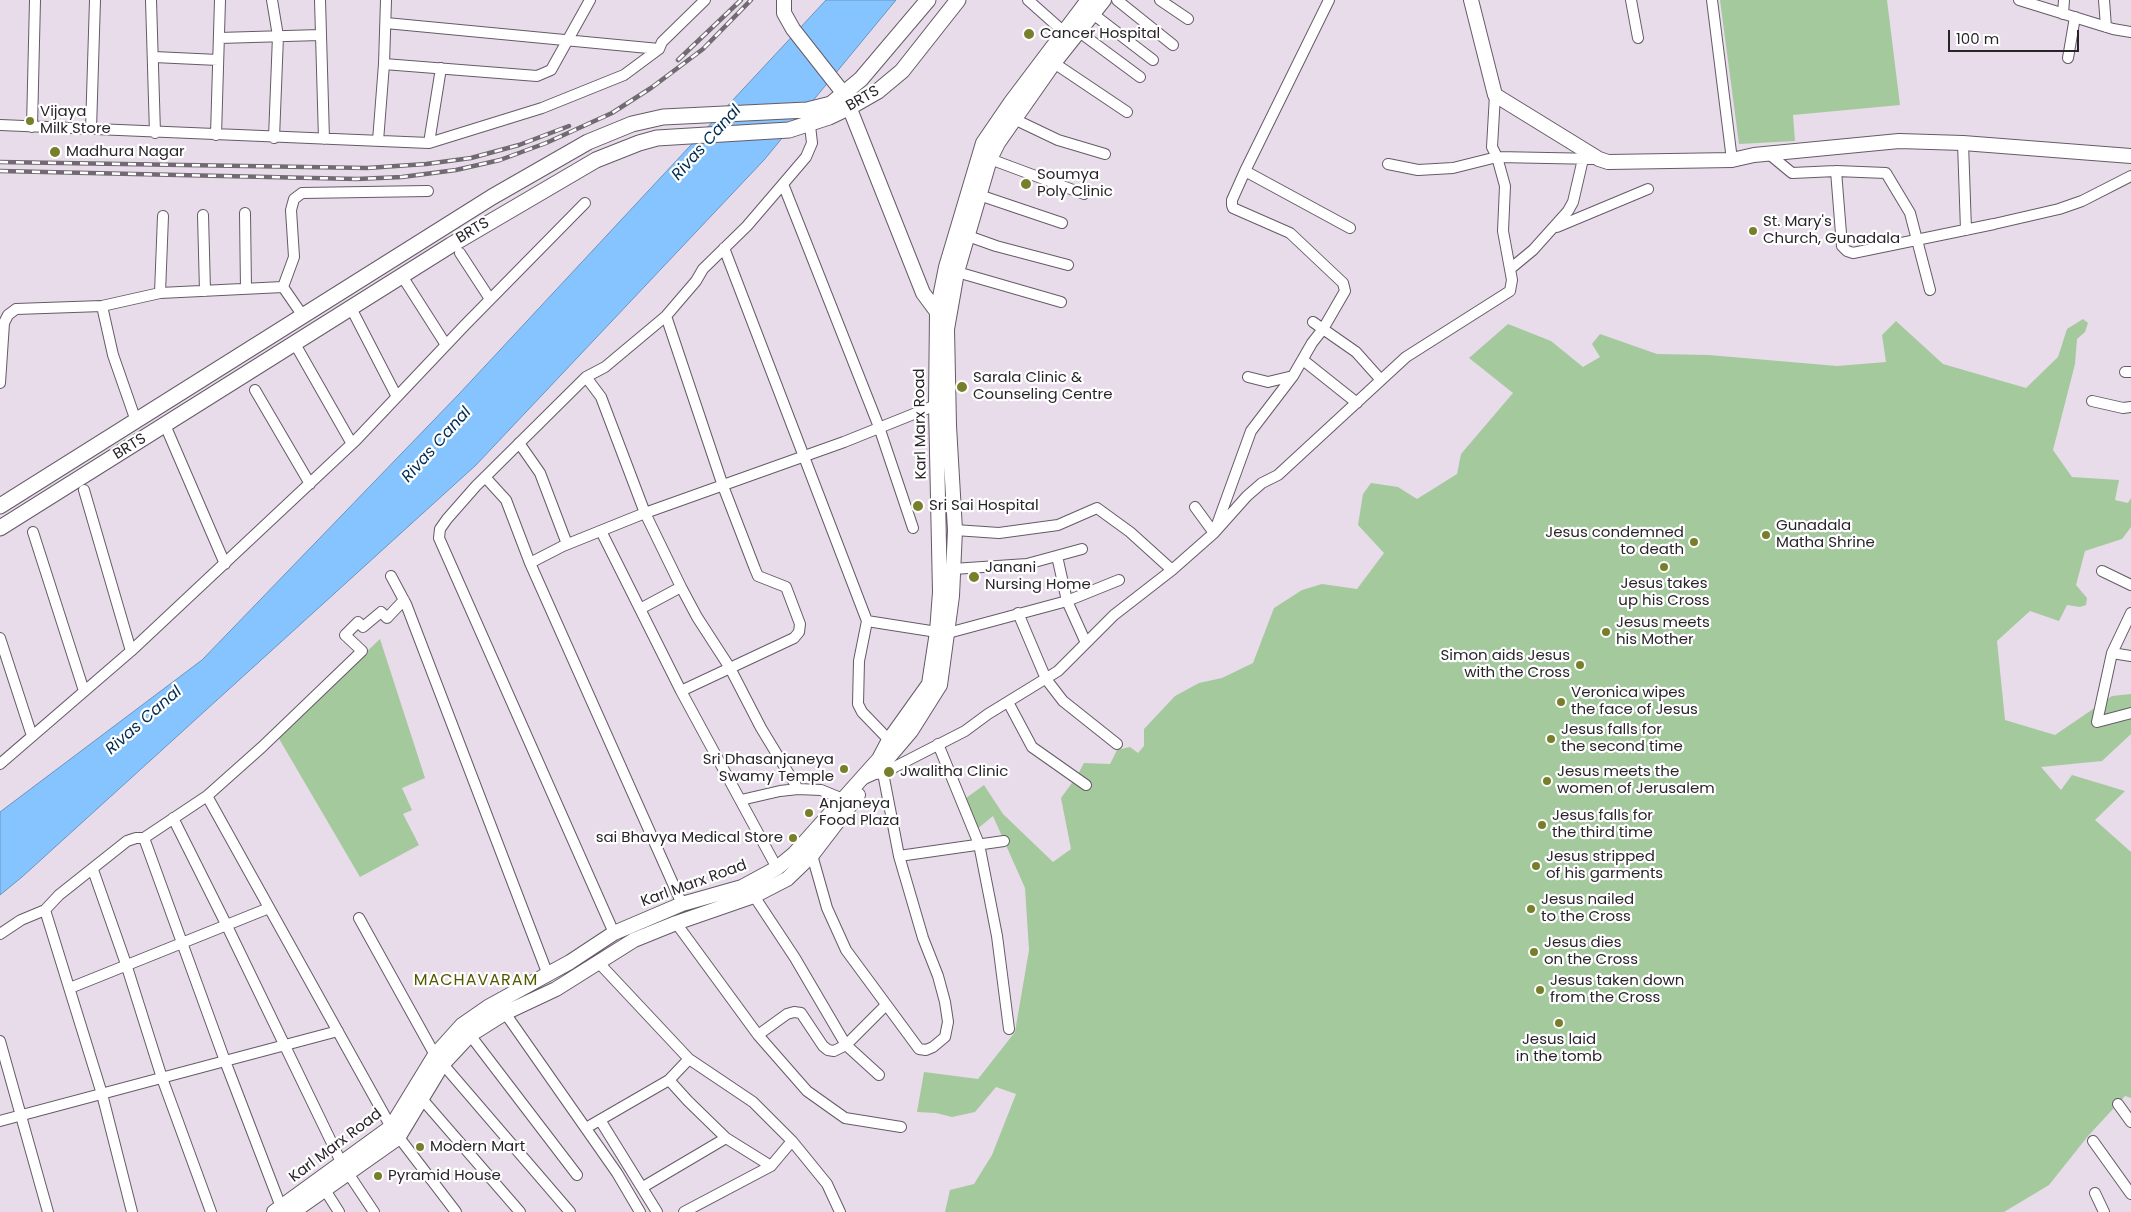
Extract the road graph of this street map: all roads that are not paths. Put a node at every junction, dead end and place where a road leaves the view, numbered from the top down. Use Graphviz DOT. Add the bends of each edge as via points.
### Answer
graph roads {
  1 [pos="34,0"];
  2 [pos="95,0"];
  3 [pos="151,0"];
  4 [pos="220,0"];
  5 [pos="272,0"];
  6 [pos="320,0"];
  7 [pos="386,0"];
  8 [pos="590,0"];
  9 [pos="703,0"];
  10 [pos="784,0"];
  11 [pos="928,0"];
  12 [pos="958,0"];
  13 [pos="1028,0"];
  14 [pos="1088,0"];
  15 [pos="1104,0"];
  16 [pos="1117,0"];
  17 [pos="1160,0"];
  18 [pos="1329,0"];
  19 [pos="1471,0"];
  20 [pos="1631,0"];
  21 [pos="1712,0"];
  22 [pos="2019,0"];
  23 [pos="2064,0"];
  24 [pos="2104,0"];
  25 [pos="1092,14"];
  26 [pos="2063,14"];
  27 [pos="2075,18"];
  28 [pos="1188,19"];
  29 [pos="386,23"];
  30 [pos="2106,27"];
  31 [pos="1078,31"];
  32 [pos="1064,32"];
  33 [pos="2131,32"];
  34 [pos="320,35"];
  35 [pos="278,36"];
  36 [pos="219,38"];
  37 [pos="1638,38"];
  38 [pos="567,41"];
  39 [pos="1173,45"];
  40 [pos="659,49"];
  41 [pos="154,57"];
  42 [pos="2068,58"];
  43 [pos="218,60"];
  44 [pos="1153,60"];
  45 [pos="1054,63"];
  46 [pos="384,64"];
  47 [pos="442,68"];
  48 [pos="1140,78"];
  49 [pos="1495,94"];
  50 [pos="843,95"];
  51 [pos="1127,112"];
  52 [pos="809,117"];
  53 [pos="1014,119"];
  54 [pos="0,125"];
  55 [pos="32,127"];
  56 [pos="91,130"];
  57 [pos="155,132"];
  58 [pos="216,135"];
  59 [pos="274,138"];
  60 [pos="324,139"];
  61 [pos="378,141"];
  62 [pos="429,142"];
  63 [pos="1963,143"];
  64 [pos="1105,154"];
  65 [pos="1769,154"];
  66 [pos="2131,156"];
  67 [pos="1497,157"];
  68 [pos="990,159"];
  69 [pos="1583,159"];
  70 [pos="1599,159"];
  71 [pos="1732,160"];
  72 [pos="1388,164"];
  73 [pos="1245,171"];
  74 [pos="1836,171"];
  75 [pos="2131,176"];
  76 [pos="783,184"];
  77 [pos="1648,189"];
  78 [pos="428,191"];
  79 [pos="1084,194"];
  80 [pos="979,195"];
  81 [pos="585,203"];
  82 [pos="246,214"];
  83 [pos="203,215"];
  84 [pos="164,216"];
  85 [pos="1062,223"];
  86 [pos="1556,227"];
  87 [pos="1350,228"];
  88 [pos="1966,230"];
  89 [pos="968,236"];
  90 [pos="1917,240"];
  91 [pos="724,248"];
  92 [pos="460,253"];
  93 [pos="1068,265"];
  94 [pos="1510,269"];
  95 [pos="957,272"];
  96 [pos="402,276"];
  97 [pos="284,287"];
  98 [pos="246,289"];
  99 [pos="1930,290"];
  100 [pos="205,291"];
  101 [pos="160,293"];
  102 [pos="490,299"];
  103 [pos="1061,302"];
  104 [pos="102,306"];
  105 [pos="351,308"];
  106 [pos="937,312"];
  107 [pos="303,316"];
  108 [pos="666,316"];
  109 [pos="1313,322"];
  110 [pos="1323,329"];
  111 [pos="295,344"];
  112 [pos="446,345"];
  113 [pos="1303,360"];
  114 [pos="1293,376"];
  115 [pos="586,377"];
  116 [pos="1248,377"];
  117 [pos="1381,380"];
  118 [pos="0,383"];
  119 [pos="255,390"];
  120 [pos="397,397"];
  121 [pos="2092,401"];
  122 [pos="1357,403"];
  123 [pos="936,404"];
  124 [pos="2131,407"];
  125 [pos="136,421"];
  126 [pos="165,425"];
  127 [pos="879,427"];
  128 [pos="519,443"];
  129 [pos="352,444"];
  130 [pos="803,457"];
  131 [pos="486,476"];
  132 [pos="310,484"];
  133 [pos="723,486"];
  134 [pos="84,490"];
  135 [pos="0,506"];
  136 [pos="1195,507"];
  137 [pos="645,513"];
  138 [pos="0,528"];
  139 [pos="913,528"];
  140 [pos="955,530"];
  141 [pos="601,531"];
  142 [pos="33,532"];
  143 [pos="1214,533"];
  144 [pos="567,544"];
  145 [pos="1082,549"];
  146 [pos="1057,556"];
  147 [pos="530,563"];
  148 [pos="225,564"];
  149 [pos="953,569"];
  150 [pos="1172,570"];
  151 [pos="2102,571"];
  152 [pos="391,576"];
  153 [pos="1120,580"];
  154 [pos="2131,585"];
  155 [pos="681,587"];
  156 [pos="404,600"];
  157 [pos="1067,601"];
  158 [pos="640,610"];
  159 [pos="1018,613"];
  160 [pos="2131,613"];
  161 [pos="866,621"];
  162 [pos="942,633"];
  163 [pos="0,638"];
  164 [pos="1086,643"];
  165 [pos="131,651"];
  166 [pos="2112,653"];
  167 [pos="2131,656"];
  168 [pos="730,668"];
  169 [pos="1046,679"];
  170 [pos="84,691"];
  171 [pos="681,691"];
  172 [pos="1008,702"];
  173 [pos="2131,713"];
  174 [pos="32,736"];
  175 [pos="890,740"];
  176 [pos="938,744"];
  177 [pos="1117,744"];
  178 [pos="0,764"];
  179 [pos="872,776"];
  180 [pos="1086,785"];
  181 [pos="798,789"];
  182 [pos="207,796"];
  183 [pos="843,799"];
  184 [pos="741,800"];
  185 [pos="173,818"];
  186 [pos="144,838"];
  187 [pos="1004,840"];
  188 [pos="979,844"];
  189 [pos="812,855"];
  190 [pos="899,856"];
  191 [pos="777,868"];
  192 [pos="93,870"];
  193 [pos="754,896"];
  194 [pos="682,904"];
  195 [pos="269,908"];
  196 [pos="46,910"];
  197 [pos="359,918"];
  198 [pos="676,923"];
  199 [pos="227,926"];
  200 [pos="614,933"];
  201 [pos="0,934"];
  202 [pos="182,942"];
  203 [pos="598,962"];
  204 [pos="126,964"];
  205 [pos="548,974"];
  206 [pos="70,988"];
  207 [pos="886,1005"];
  208 [pos="505,1013"];
  209 [pos="1009,1029"];
  210 [pos="338,1031"];
  211 [pos="470,1035"];
  212 [pos="758,1035"];
  213 [pos="0,1041"];
  214 [pos="284,1046"];
  215 [pos="846,1046"];
  216 [pos="688,1058"];
  217 [pos="438,1060"];
  218 [pos="225,1061"];
  219 [pos="879,1075"];
  220 [pos="162,1078"];
  221 [pos="669,1080"];
  222 [pos="102,1094"];
  223 [pos="422,1099"];
  224 [pos="2118,1104"];
  225 [pos="22,1115"];
  226 [pos="600,1120"];
  227 [pos="0,1121"];
  228 [pos="2131,1122"];
  229 [pos="901,1127"];
  230 [pos="586,1128"];
  231 [pos="395,1133"];
  232 [pos="726,1138"];
  233 [pos="792,1141"];
  234 [pos="2093,1141"];
  235 [pos="771,1166"];
  236 [pos="345,1169"];
  237 [pos="577,1175"];
  238 [pos="643,1187"];
  239 [pos="325,1190"];
  240 [pos="2095,1193"];
  241 [pos="2131,1194"];
  242 [pos="283,1210"];
  243 [pos="48,1212"];
  244 [pos="132,1212"];
  245 [pos="211,1212"];
  246 [pos="339,1212"];
  247 [pos="374,1212"];
  248 [pos="456,1212"];
  249 [pos="520,1212"];
  250 [pos="570,1212"];
  251 [pos="640,1212"];
  252 [pos="656,1212"];
  253 [pos="684,1212"];
  254 [pos="840,1212"];
  255 [pos="2104,1212"];
  1 -- 55 [label="street"];
  2 -- 56 [label="street"];
  3 -- 41 [label="street"];
  4 -- 36 [label="street"];
  5 -- 35 [label="street"];
  6 -- 34 [label="street"];
  7 -- 29 [label="street"];
  8 -- 38 [label="street"];
  9 -- 40 [label="street"];
  10 -- 50 [label="main road" via="784,13 793,29"];
  11 -- 50 [label="main road, BRTS"];
  12 -- 50 [label="main road, BRTS" via="902,71 878,91"];
  13 -- 32 [label="street"];
  14 -- 32 [label="main road, Karl Marx Road"];
  15 -- 25 [label="main road, Karl Marx Road"];
  16 -- 39 [label="street"];
  17 -- 28 [label="street"];
  18 -- 73 [label="street"];
  19 -- 49 [label="main road"];
  20 -- 37 [label="street"];
  21 -- 71 [label="street"];
  22 -- 26 [label="street"];
  23 -- 26 [label="street"];
  24 -- 30 [label="street"];
  25 -- 31 [label="main road, Karl Marx Road"];
  25 -- 44 [label="street"];
  26 -- 27 [label="street"];
  27 -- 30 [label="street"];
  27 -- 42 [label="street"];
  29 -- 38 [label="street"];
  29 -- 46 [label="street"];
  30 -- 33 [label="street"];
  31 -- 45 [label="main road, Karl Marx Road"];
  31 -- 48 [label="street"];
  32 -- 106 [label="main road, Karl Marx Road" via="983,143 946,267"];
  34 -- 35 [label="street"];
  34 -- 60 [label="street"];
  35 -- 36 [label="street"];
  35 -- 59 [label="street"];
  36 -- 43 [label="street"];
  38 -- 40 [label="street"];
  38 -- 47 [label="street" via="551,70 537,76"];
  40 -- 62 [label="street" via="624,75 542,108"];
  41 -- 43 [label="street"];
  41 -- 57 [label="street"];
  43 -- 58 [label="street"];
  45 -- 51 [label="street"];
  45 -- 53 [label="main road, Karl Marx Road"];
  46 -- 47 [label="street"];
  46 -- 61 [label="street"];
  47 -- 62 [label="street"];
  49 -- 67 [label="street" via="1492,147"];
  49 -- 70 [label="main road"];
  50 -- 52 [label="main road, BRTS"];
  50 -- 106 [label="main road" via="923,293"];
  52 -- 76 [label="street" via="812,143 806,157"];
  52 -- 96 [label="main road, BRTS" via="789,130 675,136 639,143 582,167"];
  52 -- 107 [label="main road, BRTS" via="695,114 632,124 588,142 546,165"];
  53 -- 64 [label="street" via="1058,140"];
  53 -- 68 [label="main road, Karl Marx Road"];
  54 -- 55 [label="street"];
  55 -- 56 [label="street"];
  56 -- 57 [label="street"];
  57 -- 58 [label="street"];
  58 -- 59 [label="street"];
  59 -- 60 [label="street"];
  60 -- 61 [label="street"];
  61 -- 62 [label="street"];
  63 -- 65 [label="main road" via="1899,141"];
  63 -- 66 [label="main road"];
  63 -- 88 [label="street"];
  65 -- 71 [label="main road"];
  65 -- 74 [label="street" via="1792,173"];
  67 -- 69 [label="street"];
  67 -- 72 [label="street" via="1453,168 1418,170"];
  67 -- 94 [label="street" via="1505,186 1503,231"];
  68 -- 79 [label="street"];
  68 -- 80 [label="main road, Karl Marx Road"];
  69 -- 70 [label="street"];
  69 -- 86 [label="street" via="1573,202"];
  70 -- 71 [label="main road" via="1608,162"];
  73 -- 87 [label="street"];
  73 -- 110 [label="street" via="1232,200 1233,208 1290,233 1344,283 1345,291"];
  74 -- 90 [label="street" via="1886,173 1910,213"];
  74 -- 90 [label="street" via="1842,246 1847,251 1853,253"];
  75 -- 88 [label="street" via="2059,209"];
  76 -- 91 [label="street"];
  76 -- 127 [label="street"];
  77 -- 86 [label="street"];
  78 -- 97 [label="street" via="302,193 294,199 291,210 294,257"];
  80 -- 85 [label="street"];
  80 -- 89 [label="main road, Karl Marx Road"];
  81 -- 102 [label="street"];
  82 -- 98 [label="street"];
  83 -- 100 [label="street"];
  84 -- 101 [label="street"];
  86 -- 94 [label="street"];
  88 -- 90 [label="street"];
  89 -- 93 [label="street"];
  89 -- 95 [label="main road, Karl Marx Road"];
  90 -- 99 [label="street"];
  91 -- 108 [label="street"];
  91 -- 130 [label="street"];
  92 -- 102 [label="street"];
  94 -- 117 [label="street" via="1510,291 1406,356"];
  95 -- 103 [label="street"];
  95 -- 140 [label="main road, Karl Marx Road" via="946,329"];
  96 -- 105 [label="main road, BRTS"];
  96 -- 112 [label="street"];
  97 -- 98 [label="street"];
  97 -- 107 [label="street"];
  98 -- 100 [label="street"];
  100 -- 101 [label="street"];
  101 -- 104 [label="street"];
  102 -- 112 [label="street"];
  104 -- 118 [label="street" via="16,309 8,315 4,323"];
  104 -- 125 [label="street" via="113,355"];
  105 -- 111 [label="main road, BRTS"];
  105 -- 120 [label="street"];
  106 -- 123 [label="main road, Karl Marx Road"];
  107 -- 125 [label="main road, BRTS"];
  108 -- 115 [label="street" via="605,367"];
  108 -- 133 [label="street"];
  109 -- 110 [label="street"];
  110 -- 113 [label="street"];
  110 -- 117 [label="street" via="1356,352"];
  111 -- 126 [label="main road, BRTS"];
  111 -- 129 [label="street"];
  112 -- 120 [label="street"];
  113 -- 114 [label="street"];
  113 -- 122 [label="street"];
  114 -- 116 [label="street" via="1268,382"];
  114 -- 143 [label="street" via="1251,431"];
  115 -- 128 [label="street"];
  115 -- 137 [label="street" via="600,397"];
  117 -- 122 [label="street"];
  119 -- 132 [label="street"];
  120 -- 129 [label="street"];
  121 -- 124 [label="street"];
  122 -- 143 [label="street" via="1278,475 1247,496"];
  123 -- 127 [label="street"];
  123 -- 162 [label="main road, Karl Marx Road"];
  125 -- 135 [label="main road, BRTS"];
  126 -- 138 [label="main road, BRTS"];
  126 -- 148 [label="street"];
  127 -- 130 [label="street"];
  127 -- 139 [label="street"];
  128 -- 131 [label="street"];
  128 -- 144 [label="street" via="540,473"];
  129 -- 132 [label="street"];
  130 -- 133 [label="street"];
  130 -- 161 [label="street"];
  131 -- 147 [label="street" via="506,500"];
  131 -- 200 [label="street" via="447,519 440,529 439,538"];
  132 -- 148 [label="street"];
  133 -- 137 [label="street"];
  133 -- 168 [label="street" via="758,576 786,586 800,624 794,638"];
  134 -- 165 [label="street"];
  136 -- 143 [label="street"];
  137 -- 141 [label="street"];
  137 -- 155 [label="street"];
  140 -- 149 [label="main road, Karl Marx Road"];
  140 -- 150 [label="street" via="999,533 1058,525 1097,508 1130,532"];
  141 -- 144 [label="street"];
  141 -- 158 [label="street"];
  142 -- 170 [label="street"];
  143 -- 150 [label="street"];
  144 -- 147 [label="street"];
  145 -- 146 [label="street"];
  146 -- 149 [label="street" via="1027,564"];
  146 -- 157 [label="street"];
  147 -- 194 [label="street"];
  148 -- 165 [label="street"];
  149 -- 162 [label="main road, Karl Marx Road"];
  150 -- 164 [label="street" via="1114,615"];
  151 -- 154 [label="street"];
  152 -- 156 [label="street"];
  153 -- 157 [label="street"];
  155 -- 158 [label="street"];
  155 -- 168 [label="street"];
  156 -- 182 [label="street" via="387,618 381,612 363,627 358,622 346,634 362,651"];
  156 -- 205 [label="street"];
  157 -- 159 [label="street"];
  157 -- 164 [label="street"];
  158 -- 171 [label="street"];
  159 -- 162 [label="street"];
  159 -- 169 [label="street"];
  160 -- 166 [label="street"];
  161 -- 162 [label="street"];
  161 -- 175 [label="street" via="858,661 858,704"];
  162 -- 175 [label="main road, Karl Marx Road" via="929,684"];
  162 -- 179 [label="main road, Karl Marx Road" via="940,685 911,731"];
  163 -- 174 [label="street"];
  164 -- 169 [label="street"];
  165 -- 170 [label="street"];
  166 -- 167 [label="street"];
  166 -- 173 [label="street" via="2097,722"];
  168 -- 171 [label="street"];
  168 -- 181 [label="street"];
  169 -- 172 [label="street"];
  169 -- 177 [label="street" via="1063,701"];
  170 -- 174 [label="street"];
  171 -- 184 [label="street"];
  172 -- 176 [label="street" via="965,731"];
  172 -- 180 [label="street" via="1032,747"];
  174 -- 178 [label="street"];
  175 -- 179 [label="main road, Karl Marx Road"];
  176 -- 179 [label="street"];
  176 -- 188 [label="street"];
  179 -- 183 [label="main road, Karl Marx Road"];
  179 -- 189 [label="main road, Karl Marx Road"];
  179 -- 190 [label="street"];
  181 -- 183 [label="street" via="821,790"];
  181 -- 184 [label="street"];
  182 -- 185 [label="street"];
  182 -- 195 [label="street"];
  183 -- 191 [label="main road, Karl Marx Road" via="794,854"];
  184 -- 191 [label="street"];
  185 -- 186 [label="street"];
  185 -- 199 [label="street"];
  186 -- 192 [label="street" via="127,841"];
  186 -- 202 [label="street"];
  187 -- 188 [label="street"];
  188 -- 190 [label="street"];
  188 -- 209 [label="street" via="997,936"];
  189 -- 193 [label="main road, Karl Marx Road" via="787,880"];
  189 -- 207 [label="street" via="827,908 846,950"];
  190 -- 207 [label="street" via="923,938 941,984 948,1022 945,1037 933,1047 919,1049"];
  191 -- 194 [label="main road, Karl Marx Road" via="742,887"];
  192 -- 196 [label="street"];
  192 -- 204 [label="street"];
  193 -- 198 [label="main road, Karl Marx Road"];
  193 -- 215 [label="street" via="795,958"];
  194 -- 200 [label="main road, Karl Marx Road"];
  195 -- 199 [label="street"];
  195 -- 210 [label="street"];
  196 -- 201 [label="street" via="21,920"];
  196 -- 206 [label="street"];
  197 -- 217 [label="street"];
  198 -- 203 [label="main road, Karl Marx Road" via="634,940"];
  198 -- 212 [label="street"];
  199 -- 202 [label="street"];
  199 -- 214 [label="street"];
  200 -- 205 [label="main road, Karl Marx Road"];
  202 -- 204 [label="street"];
  202 -- 218 [label="street"];
  203 -- 208 [label="main road, Karl Marx Road" via="556,989"];
  203 -- 216 [label="street"];
  204 -- 206 [label="street"];
  204 -- 220 [label="street"];
  205 -- 217 [label="main road, Karl Marx Road" via="462,1026"];
  206 -- 222 [label="street"];
  207 -- 215 [label="street"];
  208 -- 211 [label="main road, Karl Marx Road"];
  208 -- 230 [label="street"];
  210 -- 214 [label="street"];
  210 -- 231 [label="street"];
  211 -- 217 [label="main road, Karl Marx Road"];
  211 -- 237 [label="street"];
  212 -- 215 [label="street" via="794,1012 800,1013 828,1050"];
  212 -- 229 [label="street" via="808,1090 845,1118"];
  213 -- 225 [label="street"];
  214 -- 218 [label="street"];
  214 -- 236 [label="street"];
  215 -- 219 [label="street"];
  216 -- 221 [label="street"];
  216 -- 233 [label="street" via="752,1102"];
  217 -- 223 [label="main road, Karl Marx Road"];
  217 -- 231 [label="main road, Karl Marx Road"];
  217 -- 250 [label="street"];
  218 -- 220 [label="street"];
  218 -- 242 [label="street"];
  220 -- 222 [label="street"];
  220 -- 245 [label="street"];
  221 -- 226 [label="street"];
  221 -- 232 [label="street"];
  222 -- 225 [label="street"];
  222 -- 244 [label="street"];
  223 -- 231 [label="main road, Karl Marx Road"];
  223 -- 249 [label="street"];
  224 -- 228 [label="street"];
  225 -- 227 [label="street"];
  225 -- 243 [label="street"];
  226 -- 230 [label="street"];
  226 -- 238 [label="street"];
  230 -- 251 [label="street"];
  231 -- 236 [label="main road, Karl Marx Road"];
  231 -- 248 [label="street"];
  232 -- 235 [label="street"];
  232 -- 238 [label="street"];
  233 -- 235 [label="street"];
  233 -- 254 [label="street" via="827,1184"];
  234 -- 241 [label="street"];
  235 -- 253 [label="street"];
  236 -- 239 [label="main road, Karl Marx Road"];
  236 -- 242 [label="main road, Karl Marx Road"];
  236 -- 247 [label="street"];
  238 -- 252 [label="street"];
  239 -- 242 [label="main road, Karl Marx Road"];
  239 -- 246 [label="street"];
  240 -- 255 [label="street"];
}
